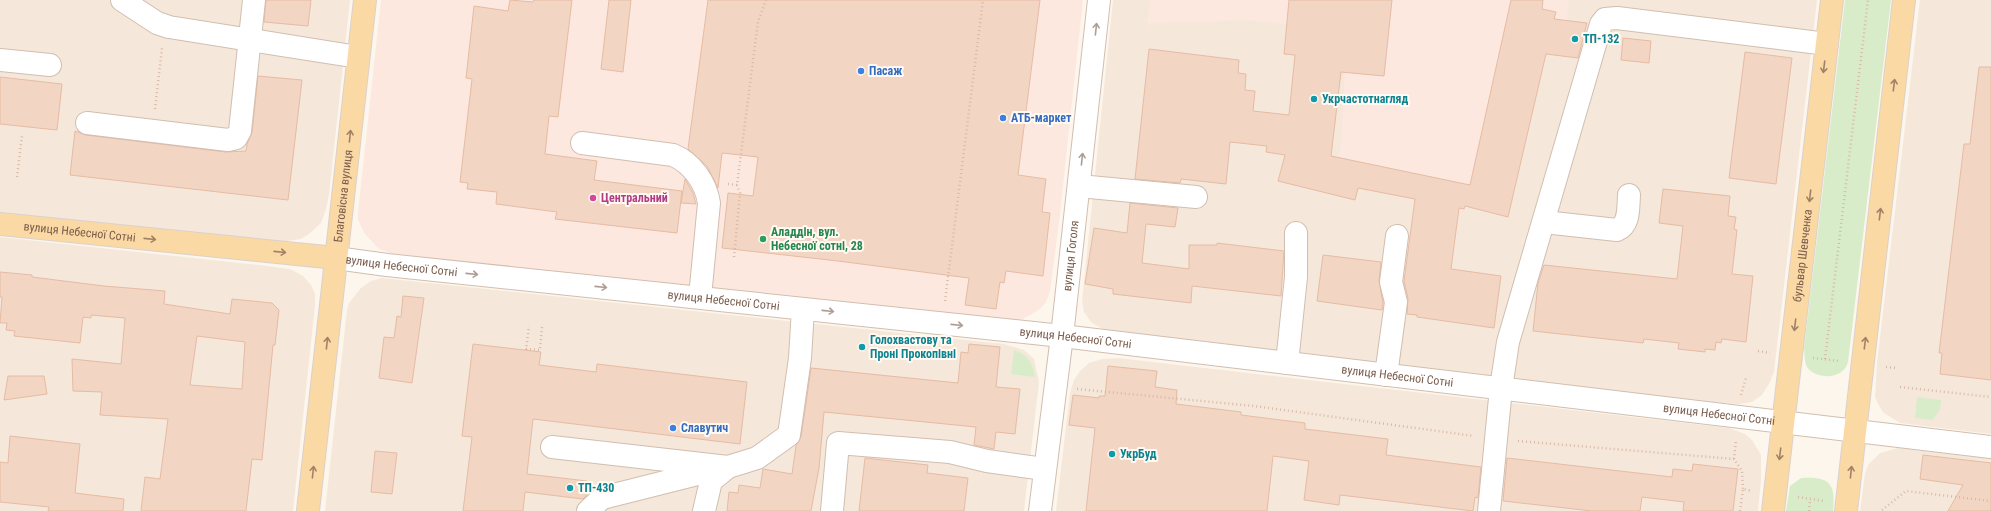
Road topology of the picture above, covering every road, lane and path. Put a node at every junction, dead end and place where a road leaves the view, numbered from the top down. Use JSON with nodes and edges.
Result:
{"nodes":[{"id":1,"x":254,"y":0,"type":"edge"},
{"id":2,"x":365,"y":0,"type":"edge"},
{"id":3,"x":766,"y":0,"type":"edge"},
{"id":4,"x":983,"y":0,"type":"edge"},
{"id":5,"x":1099,"y":0,"type":"edge"},
{"id":6,"x":1832,"y":0,"type":"edge"},
{"id":7,"x":1868,"y":0,"type":"edge"},
{"id":8,"x":1904,"y":0,"type":"edge"},
{"id":9,"x":134,"y":4,"type":"edge"},
{"id":10,"x":165,"y":26,"type":"junction"},
{"id":11,"x":250,"y":40,"type":"junction"},
{"id":12,"x":1827,"y":44,"type":"junction"},
{"id":13,"x":358,"y":57,"type":"junction"},
{"id":14,"x":0,"y":60,"type":"edge"},
{"id":15,"x":50,"y":65,"type":"dead end"},
{"id":16,"x":87,"y":123,"type":"dead end"},
{"id":17,"x":153,"y":131,"type":"junction"},
{"id":18,"x":22,"y":136,"type":"dead end"},
{"id":19,"x":582,"y":143,"type":"dead end"},
{"id":20,"x":17,"y":177,"type":"dead end"},
{"id":21,"x":737,"y":185,"type":"junction"},
{"id":22,"x":1079,"y":186,"type":"junction"},
{"id":23,"x":705,"y":188,"type":"junction"},
{"id":24,"x":1629,"y":195,"type":"dead end"},
{"id":25,"x":1196,"y":197,"type":"dead end"},
{"id":26,"x":1544,"y":222,"type":"junction"},
{"id":27,"x":0,"y":224,"type":"edge"},
{"id":28,"x":1296,"y":233,"type":"dead end"},
{"id":29,"x":1397,"y":236,"type":"dead end"},
{"id":30,"x":734,"y":257,"type":"dead end"},
{"id":31,"x":336,"y":258,"type":"junction"},
{"id":32,"x":700,"y":297,"type":"junction"},
{"id":33,"x":803,"y":309,"type":"junction"},
{"id":34,"x":942,"y":323,"type":"junction"},
{"id":35,"x":529,"y":326,"type":"dead end"},
{"id":36,"x":542,"y":327,"type":"dead end"},
{"id":37,"x":1062,"y":336,"type":"junction"},
{"id":38,"x":1812,"y":358,"type":"dead end"},
{"id":39,"x":1825,"y":359,"type":"junction"},
{"id":40,"x":1841,"y":361,"type":"dead end"},
{"id":41,"x":1287,"y":363,"type":"junction"},
{"id":42,"x":1883,"y":366,"type":"dead end"},
{"id":43,"x":1898,"y":368,"type":"dead end"},
{"id":44,"x":1386,"y":375,"type":"junction"},
{"id":45,"x":1746,"y":378,"type":"dead end"},
{"id":46,"x":1900,"y":387,"type":"dead end"},
{"id":47,"x":1501,"y":388,"type":"junction"},
{"id":48,"x":1071,"y":389,"type":"dead end"},
{"id":49,"x":1991,"y":397,"type":"edge"},
{"id":50,"x":1738,"y":402,"type":"dead end"},
{"id":51,"x":1784,"y":422,"type":"junction"},
{"id":52,"x":1855,"y":431,"type":"junction"},
{"id":53,"x":1737,"y":433,"type":"dead end"},
{"id":54,"x":1496,"y":439,"type":"junction"},
{"id":55,"x":1991,"y":446,"type":"edge"},
{"id":56,"x":552,"y":447,"type":"dead end"},
{"id":57,"x":1734,"y":459,"type":"junction"},
{"id":58,"x":728,"y":466,"type":"junction"},
{"id":59,"x":1044,"y":469,"type":"junction"},
{"id":60,"x":1743,"y":490,"type":"junction"},
{"id":61,"x":1757,"y":491,"type":"dead end"},
{"id":62,"x":1792,"y":497,"type":"dead end"},
{"id":63,"x":1810,"y":499,"type":"junction"},
{"id":64,"x":1991,"y":501,"type":"edge"},
{"id":65,"x":1838,"y":507,"type":"edge"},
{"id":66,"x":1882,"y":510,"type":"dead end"},
{"id":67,"x":308,"y":511,"type":"edge"},
{"id":68,"x":588,"y":511,"type":"edge"},
{"id":69,"x":704,"y":511,"type":"edge"},
{"id":70,"x":832,"y":511,"type":"edge"},
{"id":71,"x":1040,"y":511,"type":"edge"},
{"id":72,"x":1489,"y":511,"type":"edge"},
{"id":73,"x":1740,"y":511,"type":"edge"},
{"id":74,"x":1773,"y":511,"type":"edge"},
{"id":75,"x":1809,"y":511,"type":"edge"}],
"edges":[{"from":1,"to":11,"type":"street"},
{"from":2,"to":13,"type":"main road","name":"Благовісна вулиця"},
{"from":3,"to":21,"type":"path"},
{"from":4,"to":34,"type":"path"},
{"from":22,"to":5,"type":"street","name":"вулиця Гоголя","one_way":true},
{"from":6,"to":12,"type":"main road","name":"бульвар Шевченка"},
{"from":7,"to":39,"type":"path"},
{"from":52,"to":8,"type":"main road","one_way":true},
{"from":9,"to":10,"type":"street"},
{"from":10,"to":11,"type":"street"},
{"from":10,"to":17,"type":"path"},
{"from":11,"to":13,"type":"street"},
{"from":11,"to":17,"type":"street"},
{"from":12,"to":26,"type":"street"},
{"from":12,"to":51,"type":"main road","name":"бульвар Шевченка","one_way":true},
{"from":31,"to":13,"type":"main road","name":"Благовісна вулиця","one_way":true},
{"from":14,"to":15,"type":"street"},
{"from":16,"to":17,"type":"street"},
{"from":18,"to":20,"type":"path"},
{"from":19,"to":23,"type":"street"},
{"from":21,"to":23,"type":"path"},
{"from":21,"to":30,"type":"path"},
{"from":22,"to":25,"type":"street"},
{"from":22,"to":37,"type":"street","name":"вулиця Гоголя"},
{"from":23,"to":32,"type":"street"},
{"from":24,"to":26,"type":"street"},
{"from":26,"to":47,"type":"street"},
{"from":27,"to":31,"type":"main road","name":"вулиця Небесної Сотні","one_way":true},
{"from":28,"to":41,"type":"street"},
{"from":29,"to":44,"type":"street"},
{"from":31,"to":32,"type":"street","name":"вулиця Небесної Сотні","one_way":true},
{"from":67,"to":31,"type":"main road","name":"Благовісна вулиця","one_way":true},
{"from":32,"to":33,"type":"street","name":"вулиця Небесної Сотні"},
{"from":33,"to":34,"type":"street","name":"вулиця Небесної Сотні","one_way":true},
{"from":33,"to":58,"type":"street"},
{"from":34,"to":37,"type":"street","name":"вулиця Небесної Сотні","one_way":true},
{"from":35,"to":36,"type":"path"},
{"from":37,"to":41,"type":"street","name":"вулиця Небесної Сотні"},
{"from":37,"to":59,"type":"street","name":"вулиця Гоголя"},
{"from":38,"to":39,"type":"path"},
{"from":39,"to":40,"type":"path"},
{"from":41,"to":44,"type":"street","name":"вулиця Небесної Сотні"},
{"from":42,"to":43,"type":"path"},
{"from":44,"to":47,"type":"street","name":"вулиця Небесної Сотні"},
{"from":45,"to":50,"type":"path"},
{"from":46,"to":49,"type":"path"},
{"from":47,"to":51,"type":"street","name":"вулиця Небесної Сотні"},
{"from":47,"to":54,"type":"street"},
{"from":48,"to":54,"type":"path"},
{"from":51,"to":52,"type":"street","name":"вулиця Небесної Сотні"},
{"from":51,"to":74,"type":"main road","name":"бульвар Шевченка","one_way":true},
{"from":52,"to":55,"type":"street","name":"вулиця Небесної Сотні"},
{"from":65,"to":52,"type":"main road","one_way":true},
{"from":53,"to":57,"type":"path"},
{"from":54,"to":57,"type":"path"},
{"from":54,"to":72,"type":"street"},
{"from":56,"to":58,"type":"street"},
{"from":57,"to":60,"type":"path"},
{"from":58,"to":68,"type":"street"},
{"from":58,"to":69,"type":"street"},
{"from":59,"to":70,"type":"street"},
{"from":59,"to":71,"type":"street","name":"вулиця Гоголя"},
{"from":60,"to":61,"type":"path"},
{"from":60,"to":73,"type":"path"},
{"from":62,"to":63,"type":"path"},
{"from":63,"to":65,"type":"path"},
{"from":63,"to":75,"type":"path"},
{"from":64,"to":66,"type":"path"}]}
